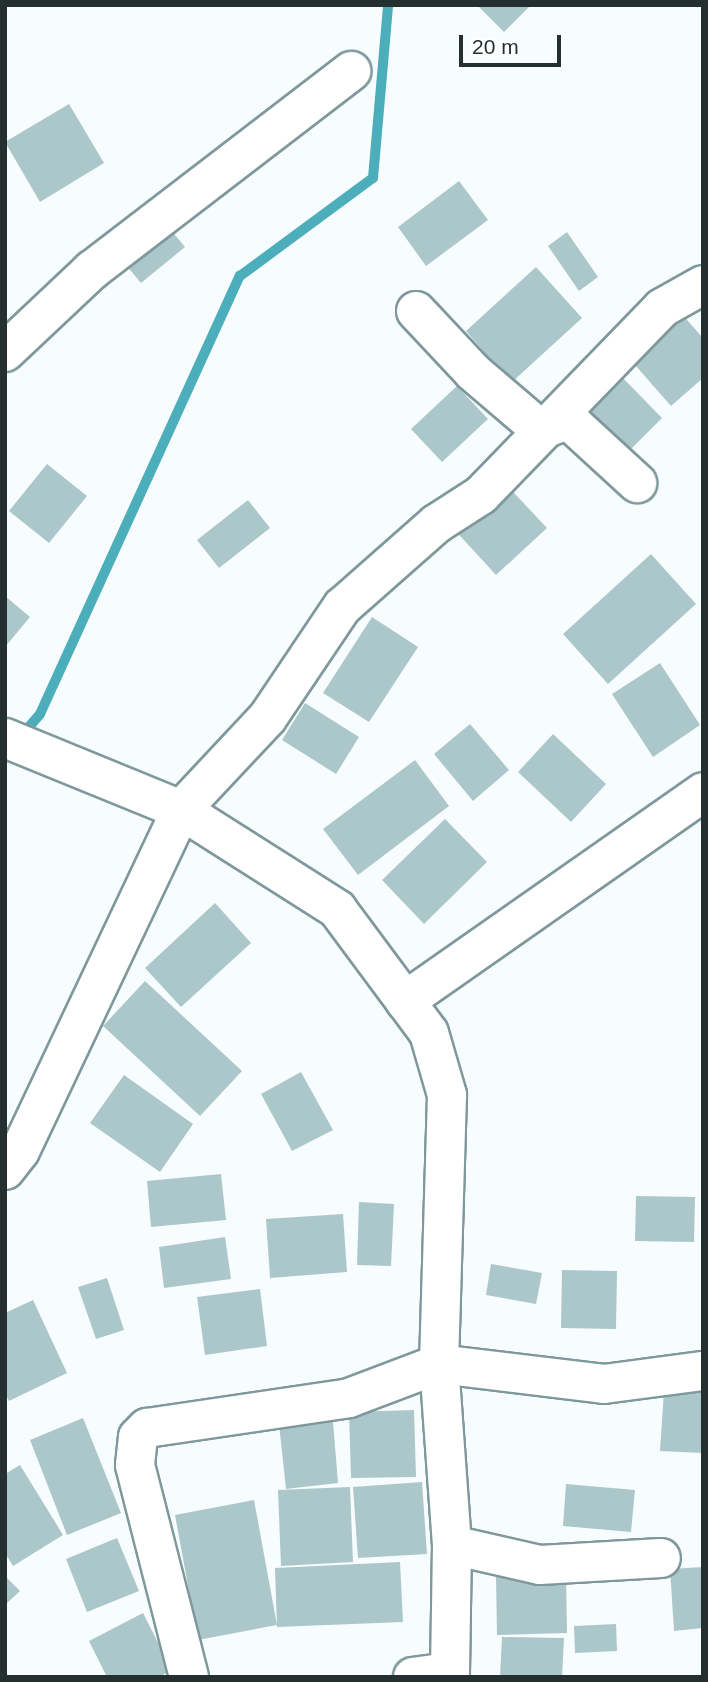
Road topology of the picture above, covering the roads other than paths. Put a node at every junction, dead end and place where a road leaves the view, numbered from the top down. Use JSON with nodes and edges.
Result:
{"nodes":[{"id":1,"x":351,"y":71,"type":"dead end"},
{"id":2,"x":703,"y":285,"type":"edge"},
{"id":3,"x":416,"y":311,"type":"dead end"},
{"id":4,"x":5,"y":352,"type":"edge"},
{"id":5,"x":541,"y":430,"type":"junction"},
{"id":6,"x":637,"y":483,"type":"dead end"},
{"id":7,"x":21,"y":744,"type":"edge"},
{"id":8,"x":703,"y":792,"type":"edge"},
{"id":9,"x":181,"y":810,"type":"junction"},
{"id":10,"x":405,"y":1001,"type":"junction"},
{"id":11,"x":5,"y":1170,"type":"edge"},
{"id":12,"x":439,"y":1364,"type":"junction"},
{"id":13,"x":703,"y":1371,"type":"edge"},
{"id":14,"x":452,"y":1545,"type":"junction"},
{"id":15,"x":662,"y":1558,"type":"dead end"},
{"id":16,"x":438,"y":1675,"type":"edge"},
{"id":17,"x":190,"y":1677,"type":"edge"}],
"edges":[{"from":1,"to":4,"type":"street"},
{"from":2,"to":5,"type":"street"},
{"from":3,"to":5,"type":"street"},
{"from":5,"to":6,"type":"street"},
{"from":5,"to":9,"type":"street"},
{"from":7,"to":9,"type":"street"},
{"from":8,"to":10,"type":"street"},
{"from":9,"to":10,"type":"street"},
{"from":9,"to":11,"type":"street"},
{"from":10,"to":12,"type":"street"},
{"from":12,"to":13,"type":"street"},
{"from":12,"to":14,"type":"street"},
{"from":12,"to":17,"type":"street"},
{"from":14,"to":15,"type":"street"},
{"from":14,"to":16,"type":"street"}]}
